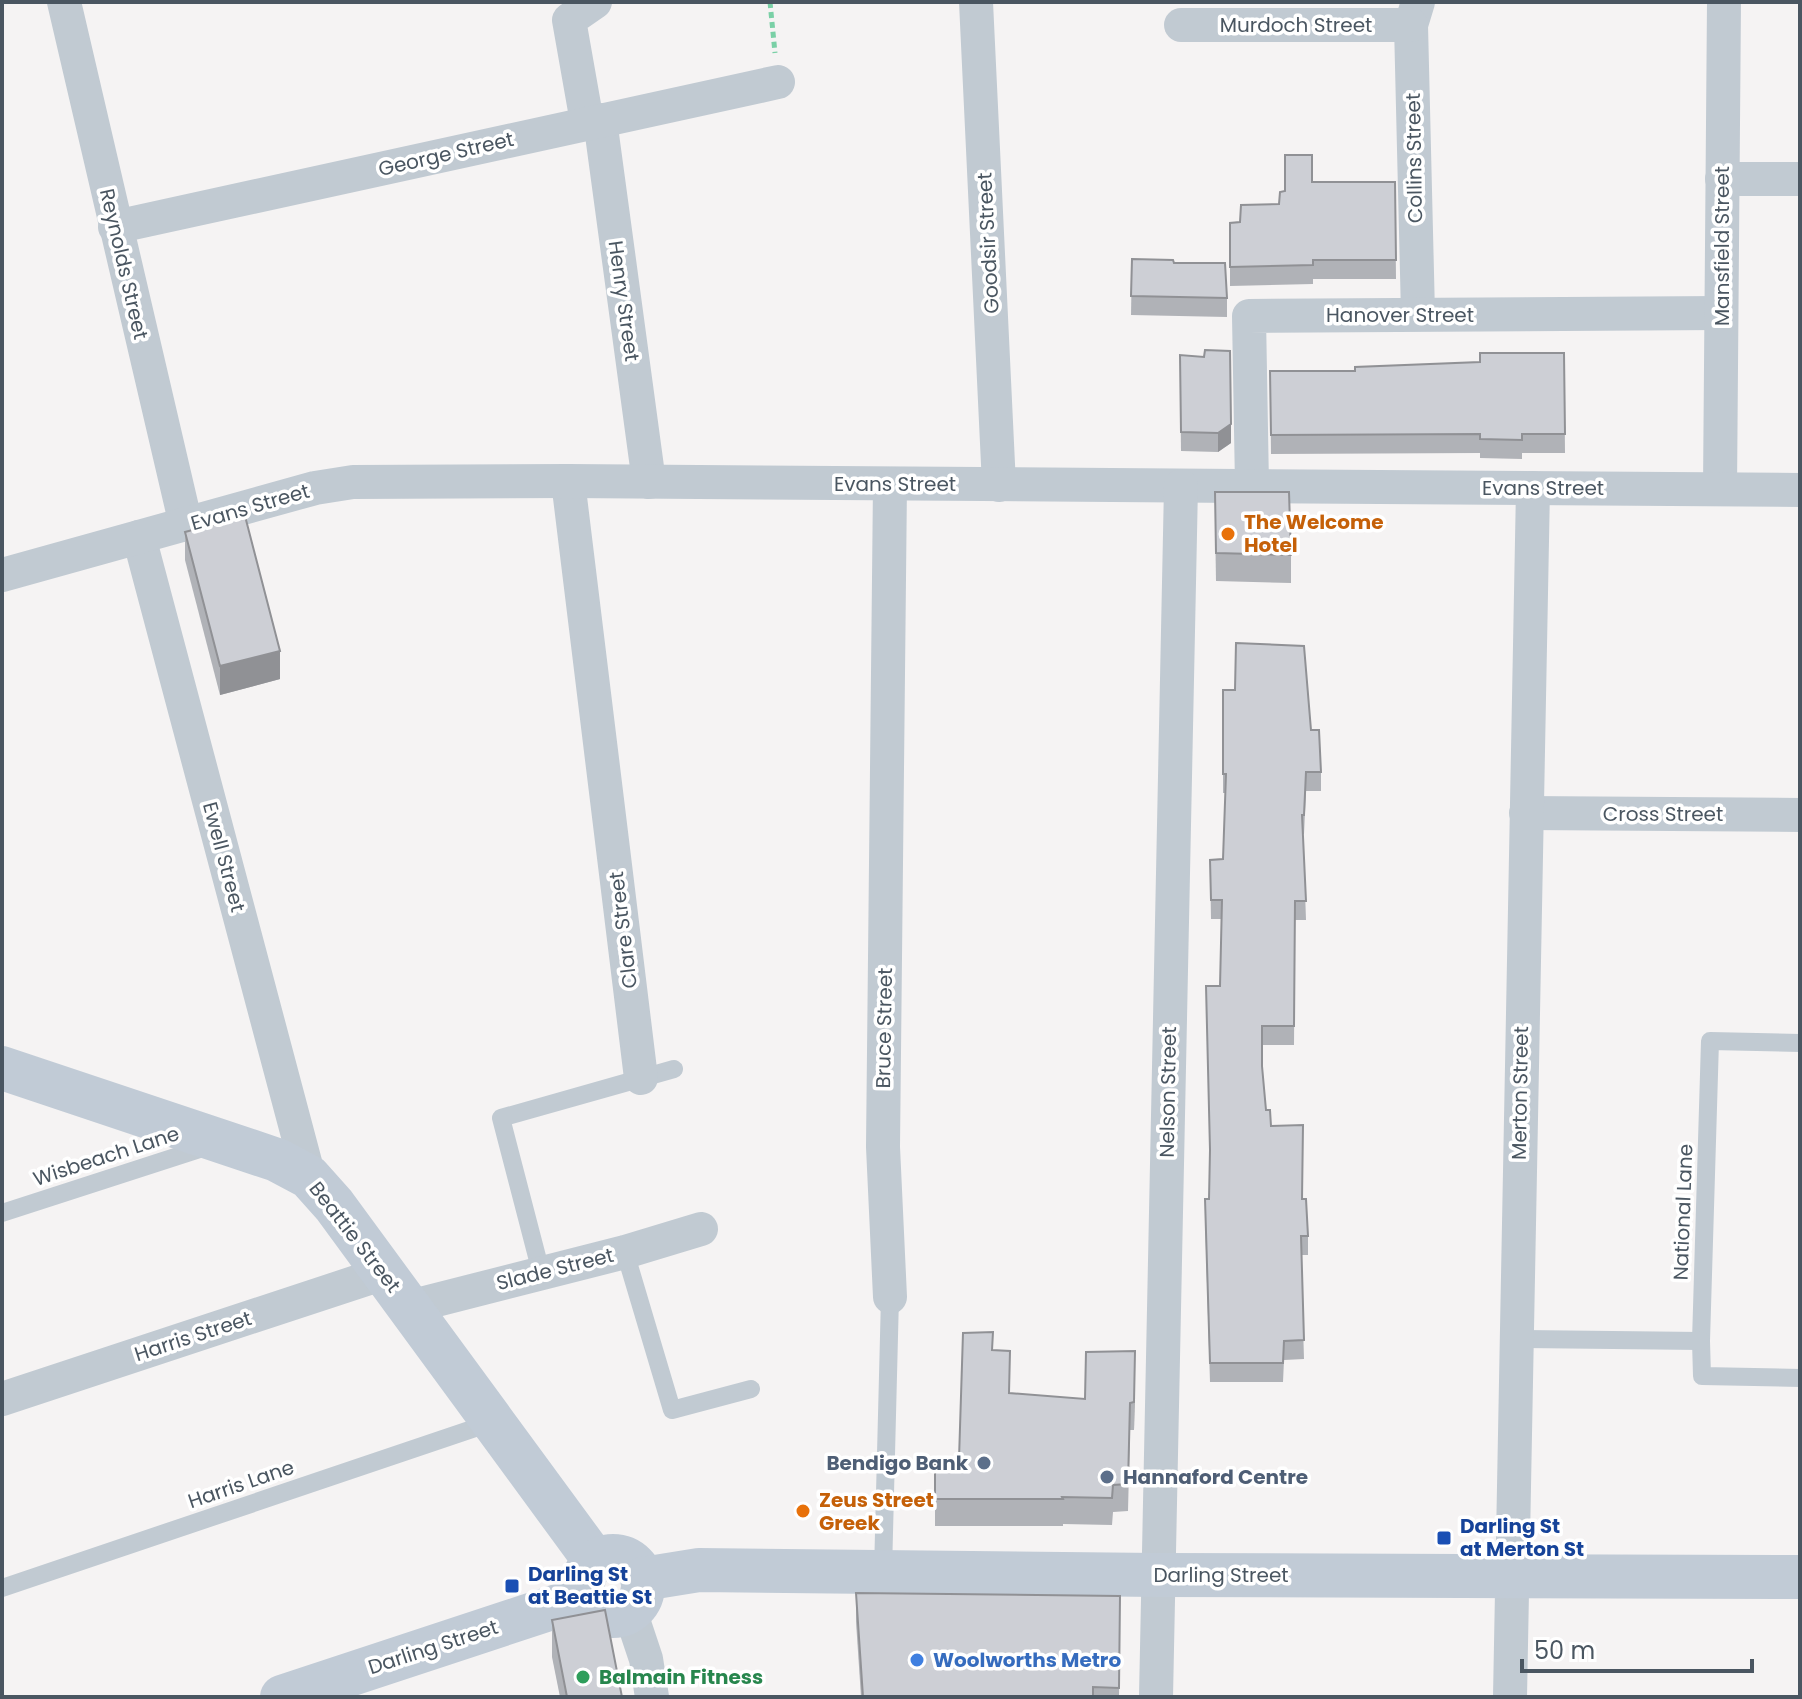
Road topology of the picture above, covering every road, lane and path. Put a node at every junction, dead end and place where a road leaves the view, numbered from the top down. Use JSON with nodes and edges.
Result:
{"nodes":[{"id":1,"x":64,"y":2,"type":"edge"},
{"id":2,"x":595,"y":2,"type":"edge"},
{"id":3,"x":770,"y":2,"type":"edge"},
{"id":4,"x":976,"y":2,"type":"edge"},
{"id":5,"x":1724,"y":2,"type":"edge"},
{"id":6,"x":1414,"y":13,"type":"edge"},
{"id":7,"x":1181,"y":25,"type":"dead end"},
{"id":8,"x":778,"y":82,"type":"joint"},
{"id":9,"x":594,"y":121,"type":"junction"},
{"id":10,"x":1722,"y":179,"type":"junction"},
{"id":11,"x":1800,"y":179,"type":"edge"},
{"id":12,"x":115,"y":227,"type":"junction"},
{"id":13,"x":1721,"y":313,"type":"junction"},
{"id":14,"x":1418,"y":314,"type":"junction"},
{"id":15,"x":568,"y":481,"type":"junction"},
{"id":16,"x":649,"y":482,"type":"junction"},
{"id":17,"x":890,"y":484,"type":"junction"},
{"id":18,"x":999,"y":485,"type":"junction"},
{"id":19,"x":1181,"y":486,"type":"junction"},
{"id":20,"x":1252,"y":486,"type":"junction"},
{"id":21,"x":1533,"y":488,"type":"junction"},
{"id":22,"x":1720,"y":489,"type":"junction"},
{"id":23,"x":1800,"y":490,"type":"edge"},
{"id":24,"x":186,"y":525,"type":"junction"},
{"id":25,"x":139,"y":537,"type":"junction"},
{"id":26,"x":2,"y":575,"type":"edge"},
{"id":27,"x":1526,"y":813,"type":"junction"},
{"id":28,"x":1800,"y":815,"type":"edge"},
{"id":29,"x":1800,"y":1043,"type":"edge"},
{"id":30,"x":2,"y":1068,"type":"edge"},
{"id":31,"x":674,"y":1069,"type":"dead end"},
{"id":32,"x":641,"y":1078,"type":"junction"},
{"id":33,"x":224,"y":1141,"type":"junction"},
{"id":34,"x":309,"y":1177,"type":"junction"},
{"id":35,"x":2,"y":1213,"type":"edge"},
{"id":36,"x":701,"y":1229,"type":"dead end"},
{"id":37,"x":625,"y":1252,"type":"junction"},
{"id":38,"x":541,"y":1272,"type":"junction"},
{"id":39,"x":396,"y":1290,"type":"junction"},
{"id":40,"x":890,"y":1297,"type":"joint"},
{"id":41,"x":1516,"y":1339,"type":"junction"},
{"id":42,"x":1701,"y":1341,"type":"junction"},
{"id":43,"x":1800,"y":1378,"type":"edge"},
{"id":44,"x":751,"y":1389,"type":"dead end"},
{"id":45,"x":2,"y":1399,"type":"edge"},
{"id":46,"x":493,"y":1422,"type":"junction"},
{"id":47,"x":883,"y":1572,"type":"junction"},
{"id":48,"x":1158,"y":1575,"type":"junction"},
{"id":49,"x":1511,"y":1577,"type":"junction"},
{"id":50,"x":1800,"y":1577,"type":"edge"},
{"id":51,"x":590,"y":1579,"type":"junction"},
{"id":52,"x":2,"y":1588,"type":"edge"},
{"id":53,"x":636,"y":1595,"type":"junction"},
{"id":54,"x":282,"y":1697,"type":"edge"},
{"id":55,"x":652,"y":1697,"type":"edge"},
{"id":56,"x":1156,"y":1697,"type":"edge"},
{"id":57,"x":1510,"y":1697,"type":"edge"}],
"edges":[{"from":1,"to":12,"type":"street","name":"Reynolds Street"},
{"from":2,"to":9,"type":"street","name":"Henry Street"},
{"from":3,"to":8,"type":"path"},
{"from":4,"to":18,"type":"street","name":"Goodsir Street"},
{"from":5,"to":10,"type":"street","name":"Mansfield Street"},
{"from":6,"to":7,"type":"street","name":"Murdoch Street"},
{"from":6,"to":14,"type":"street","name":"Collins Street"},
{"from":8,"to":9,"type":"street","name":"George Street"},
{"from":9,"to":12,"type":"street","name":"George Street"},
{"from":9,"to":16,"type":"street","name":"Henry Street"},
{"from":10,"to":11,"type":"street"},
{"from":10,"to":13,"type":"street","name":"Mansfield Street"},
{"from":12,"to":24,"type":"street","name":"Reynolds Street"},
{"from":13,"to":14,"type":"street","name":"Hanover Street"},
{"from":13,"to":22,"type":"street","name":"Mansfield Street"},
{"from":14,"to":20,"type":"street","name":"Hanover Street"},
{"from":15,"to":16,"type":"street","name":"Evans Street"},
{"from":15,"to":24,"type":"street","name":"Evans Street"},
{"from":15,"to":32,"type":"street","name":"Clare Street"},
{"from":16,"to":17,"type":"street","name":"Evans Street"},
{"from":17,"to":18,"type":"street","name":"Evans Street"},
{"from":17,"to":40,"type":"street","name":"Bruce Street"},
{"from":18,"to":19,"type":"street","name":"Evans Street"},
{"from":19,"to":20,"type":"street","name":"Evans Street"},
{"from":19,"to":48,"type":"street","name":"Nelson Street"},
{"from":20,"to":21,"type":"street","name":"Evans Street"},
{"from":21,"to":22,"type":"street","name":"Evans Street"},
{"from":21,"to":27,"type":"street","name":"Merton Street"},
{"from":22,"to":23,"type":"street","name":"Evans Street"},
{"from":24,"to":25,"type":"street","name":"Evans Street"},
{"from":25,"to":26,"type":"street","name":"Evans Street"},
{"from":25,"to":34,"type":"street","name":"Ewell Street"},
{"from":27,"to":28,"type":"street","name":"Cross Street"},
{"from":27,"to":41,"type":"street","name":"Merton Street"},
{"from":29,"to":42,"type":"lane","name":"National Lane"},
{"from":30,"to":33,"type":"street","name":"Beattie Street"},
{"from":31,"to":32,"type":"lane"},
{"from":32,"to":38,"type":"lane"},
{"from":33,"to":34,"type":"street","name":"Beattie Street"},
{"from":33,"to":35,"type":"lane","name":"Wisbeach Lane"},
{"from":34,"to":39,"type":"street","name":"Beattie Street"},
{"from":36,"to":37,"type":"street","name":"Slade Street"},
{"from":37,"to":38,"type":"street","name":"Slade Street"},
{"from":37,"to":44,"type":"lane"},
{"from":38,"to":39,"type":"street","name":"Slade Street"},
{"from":39,"to":45,"type":"street","name":"Harris Street"},
{"from":39,"to":46,"type":"street","name":"Beattie Street"},
{"from":40,"to":47,"type":"lane","name":"Bruce Street"},
{"from":41,"to":42,"type":"lane"},
{"from":41,"to":49,"type":"street","name":"Merton Street"},
{"from":42,"to":43,"type":"lane","name":"National Lane"},
{"from":46,"to":51,"type":"street","name":"Beattie Street"},
{"from":46,"to":52,"type":"lane","name":"Harris Lane"},
{"from":47,"to":48,"type":"street","name":"Darling Street"},
{"from":47,"to":53,"type":"street","name":"Darling Street"},
{"from":48,"to":49,"type":"street","name":"Darling Street"},
{"from":48,"to":56,"type":"street","name":"Nelson Street"},
{"from":49,"to":50,"type":"street","name":"Darling Street"},
{"from":49,"to":57,"type":"street","name":"Merton Street"},
{"from":51,"to":53,"type":"street","name":"Darling Street"},
{"from":51,"to":54,"type":"street","name":"Darling Street"},
{"from":53,"to":55,"type":"street"}]}
